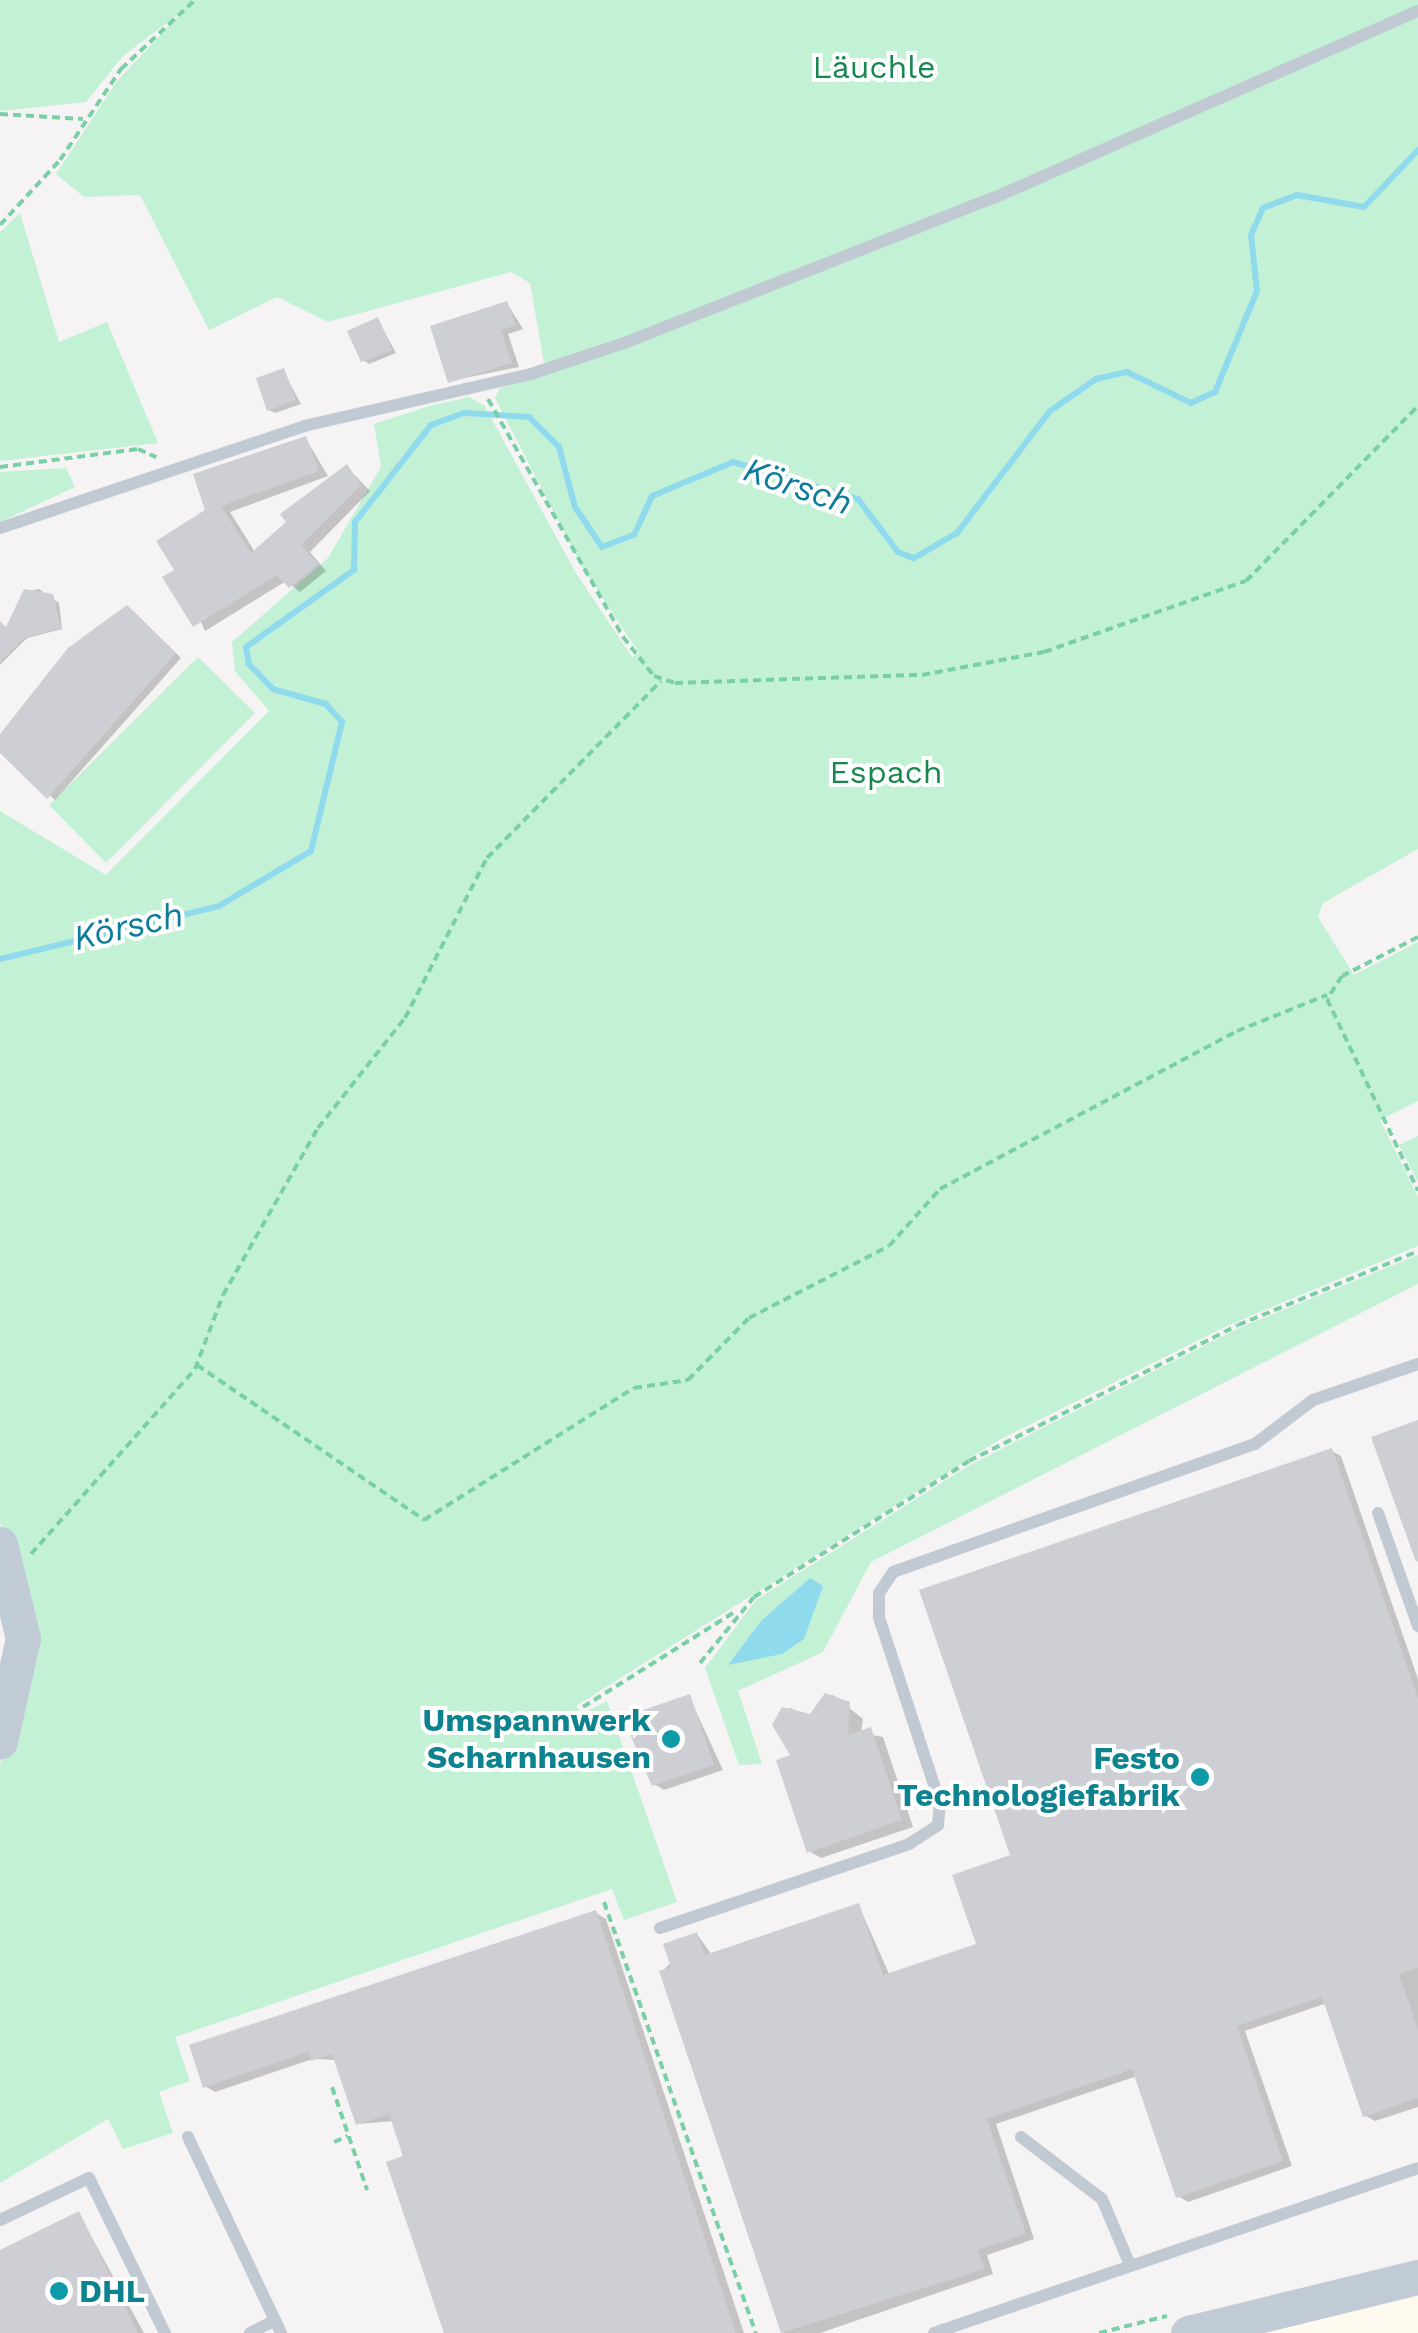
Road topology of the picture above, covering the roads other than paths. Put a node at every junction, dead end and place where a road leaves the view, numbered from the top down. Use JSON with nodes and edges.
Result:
{"nodes":[{"id":1,"x":1418,"y":11,"type":"edge"},
{"id":2,"x":0,"y":528,"type":"edge"},
{"id":3,"x":1418,"y":1364,"type":"edge"},
{"id":4,"x":1378,"y":1513,"type":"dead end"},
{"id":5,"x":5,"y":1556,"type":"edge"},
{"id":6,"x":1418,"y":1626,"type":"edge"},
{"id":7,"x":0,"y":1742,"type":"edge"},
{"id":8,"x":660,"y":1928,"type":"dead end"},
{"id":9,"x":188,"y":2137,"type":"dead end"},
{"id":10,"x":1021,"y":2137,"type":"dead end"},
{"id":11,"x":1418,"y":2168,"type":"edge"},
{"id":12,"x":0,"y":2220,"type":"edge"},
{"id":13,"x":1130,"y":2264,"type":"junction"},
{"id":14,"x":1418,"y":2278,"type":"edge"},
{"id":15,"x":278,"y":2327,"type":"edge"},
{"id":16,"x":165,"y":2333,"type":"edge"},
{"id":17,"x":250,"y":2333,"type":"edge"},
{"id":18,"x":934,"y":2333,"type":"edge"},
{"id":19,"x":1188,"y":2333,"type":"edge"}],
"edges":[{"from":1,"to":2,"type":"lane"},
{"from":3,"to":8,"type":"lane"},
{"from":4,"to":6,"type":"lane"},
{"from":5,"to":7,"type":"main road"},
{"from":9,"to":15,"type":"lane"},
{"from":10,"to":13,"type":"lane"},
{"from":11,"to":13,"type":"lane"},
{"from":12,"to":16,"type":"lane"},
{"from":13,"to":18,"type":"lane"},
{"from":14,"to":19,"type":"main road"},
{"from":15,"to":17,"type":"lane"}]}
